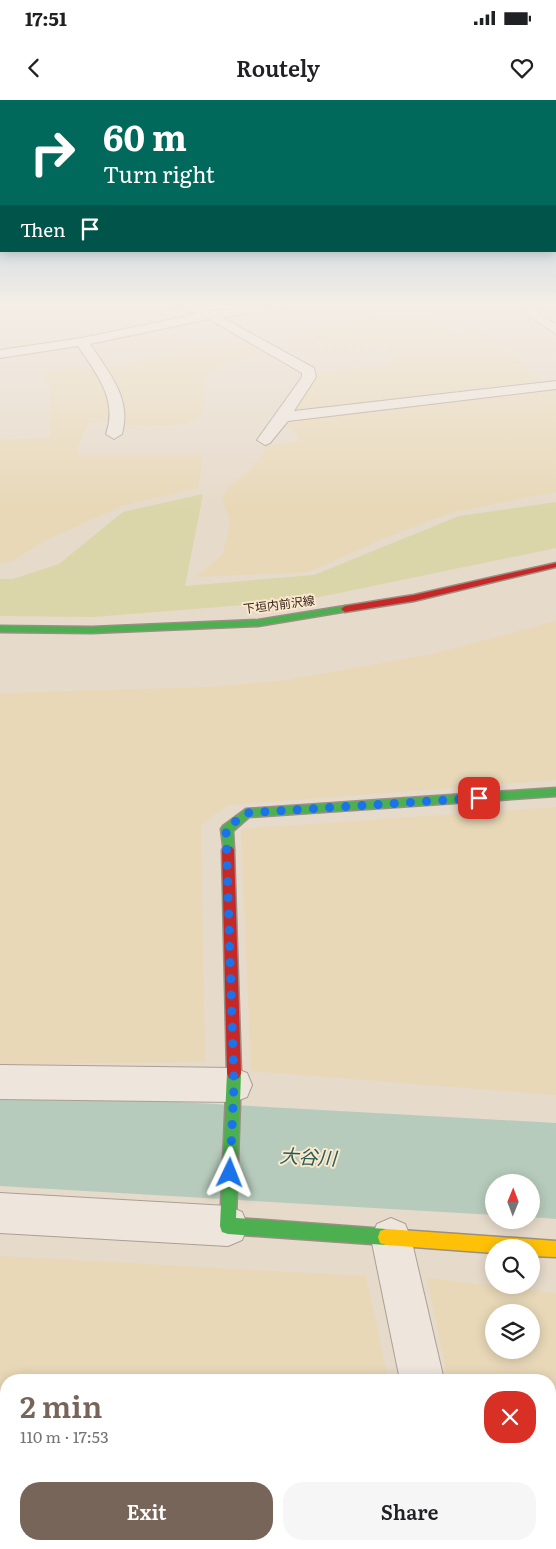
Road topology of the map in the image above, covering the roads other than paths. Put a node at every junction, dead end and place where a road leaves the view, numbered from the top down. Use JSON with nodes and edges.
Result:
{"nodes":[{"id":1,"x":102,"y":374,"type":"edge"},
{"id":2,"x":309,"y":374,"type":"edge"},
{"id":3,"x":556,"y":385,"type":"edge"},
{"id":4,"x":283,"y":417,"type":"junction"},
{"id":5,"x":114,"y":434,"type":"dead end"},
{"id":6,"x":265,"y":440,"type":"dead end"},
{"id":7,"x":556,"y":565,"type":"edge"},
{"id":8,"x":0,"y":629,"type":"edge"},
{"id":9,"x":556,"y":792,"type":"edge"},
{"id":10,"x":0,"y":1082,"type":"edge"},
{"id":11,"x":234,"y":1084,"type":"junction"},
{"id":12,"x":0,"y":1213,"type":"edge"},
{"id":13,"x":228,"y":1226,"type":"junction"},
{"id":14,"x":391,"y":1238,"type":"junction"},
{"id":15,"x":556,"y":1248,"type":"edge"},
{"id":16,"x":421,"y":1374,"type":"edge"}],
"edges":[{"from":1,"to":5,"type":"street"},
{"from":2,"to":4,"type":"street"},
{"from":3,"to":4,"type":"street"},
{"from":4,"to":6,"type":"street"},
{"from":7,"to":8,"type":"street","name":"下垣内前沢線"},
{"from":9,"to":11,"type":"street"},
{"from":10,"to":11,"type":"street"},
{"from":11,"to":13,"type":"street"},
{"from":12,"to":13,"type":"street"},
{"from":13,"to":14,"type":"street"},
{"from":14,"to":15,"type":"street"},
{"from":14,"to":16,"type":"street"}]}
